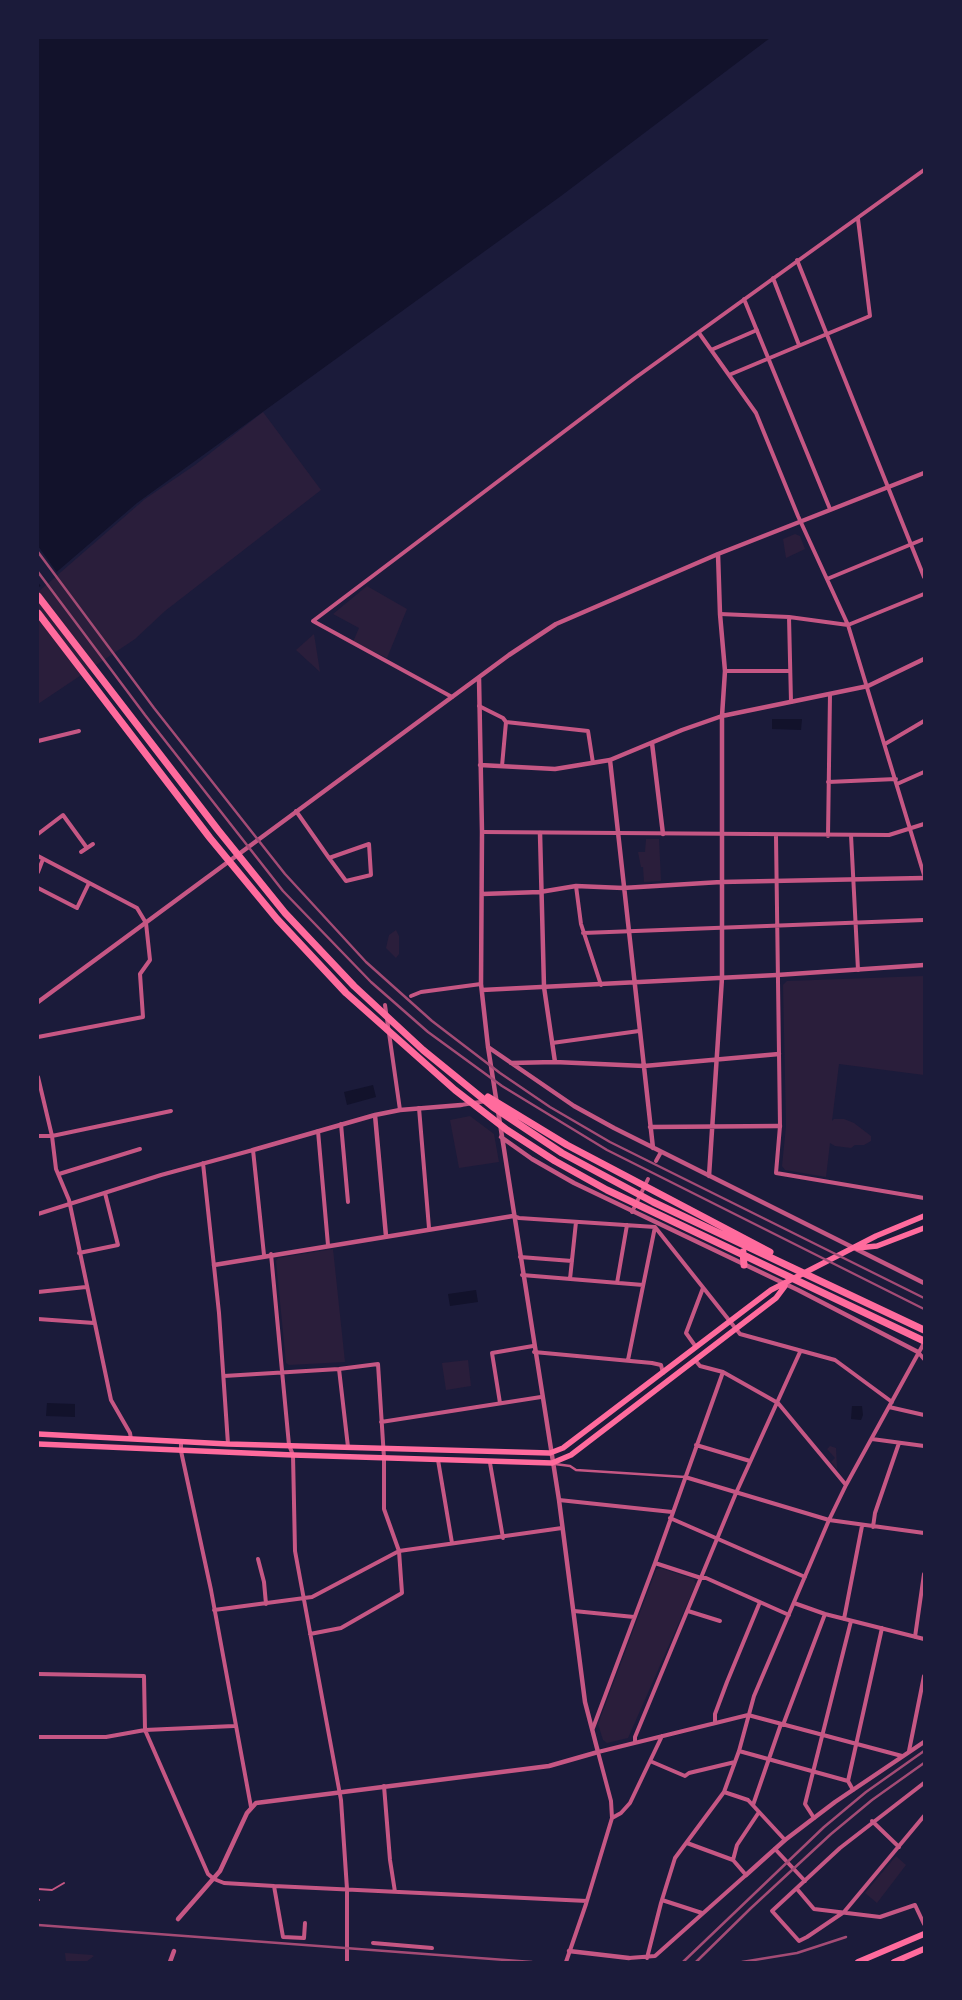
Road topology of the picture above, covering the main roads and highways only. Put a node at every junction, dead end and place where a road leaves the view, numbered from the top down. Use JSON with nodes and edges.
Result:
{"nodes":[{"id":1,"x":38,"y":596,"type":"edge"},
{"id":2,"x":38,"y":613,"type":"edge"},
{"id":3,"x":463,"y":1082,"type":"junction"},
{"id":4,"x":924,"y":1216,"type":"edge"},
{"id":5,"x":719,"y":1224,"type":"junction"},
{"id":6,"x":924,"y":1228,"type":"edge"},
{"id":7,"x":855,"y":1248,"type":"junction"},
{"id":8,"x":744,"y":1265,"type":"road end"},
{"id":9,"x":805,"y":1272,"type":"junction"},
{"id":10,"x":786,"y":1284,"type":"junction"},
{"id":11,"x":924,"y":1330,"type":"edge"},
{"id":12,"x":924,"y":1343,"type":"edge"},
{"id":13,"x":38,"y":1434,"type":"edge"},
{"id":14,"x":38,"y":1444,"type":"edge"},
{"id":15,"x":924,"y":1934,"type":"edge"},
{"id":16,"x":924,"y":1949,"type":"edge"},
{"id":17,"x":905,"y":1960,"type":"edge"},
{"id":18,"x":858,"y":1962,"type":"edge"},
{"id":19,"x":894,"y":1962,"type":"edge"}],
"edges":[{"from":1,"to":3,"type":"highway"},
{"from":2,"to":12,"type":"highway"},
{"from":3,"to":5,"type":"highway"},
{"from":3,"to":11,"type":"highway"},
{"from":4,"to":7,"type":"main road"},
{"from":5,"to":8,"type":"highway"},
{"from":5,"to":9,"type":"highway"},
{"from":6,"to":7,"type":"main road"},
{"from":7,"to":9,"type":"main road"},
{"from":9,"to":10,"type":"main road"},
{"from":10,"to":13,"type":"main road"},
{"from":10,"to":14,"type":"main road"},
{"from":15,"to":18,"type":"highway"},
{"from":16,"to":17,"type":"highway"},
{"from":17,"to":19,"type":"highway"}]}
